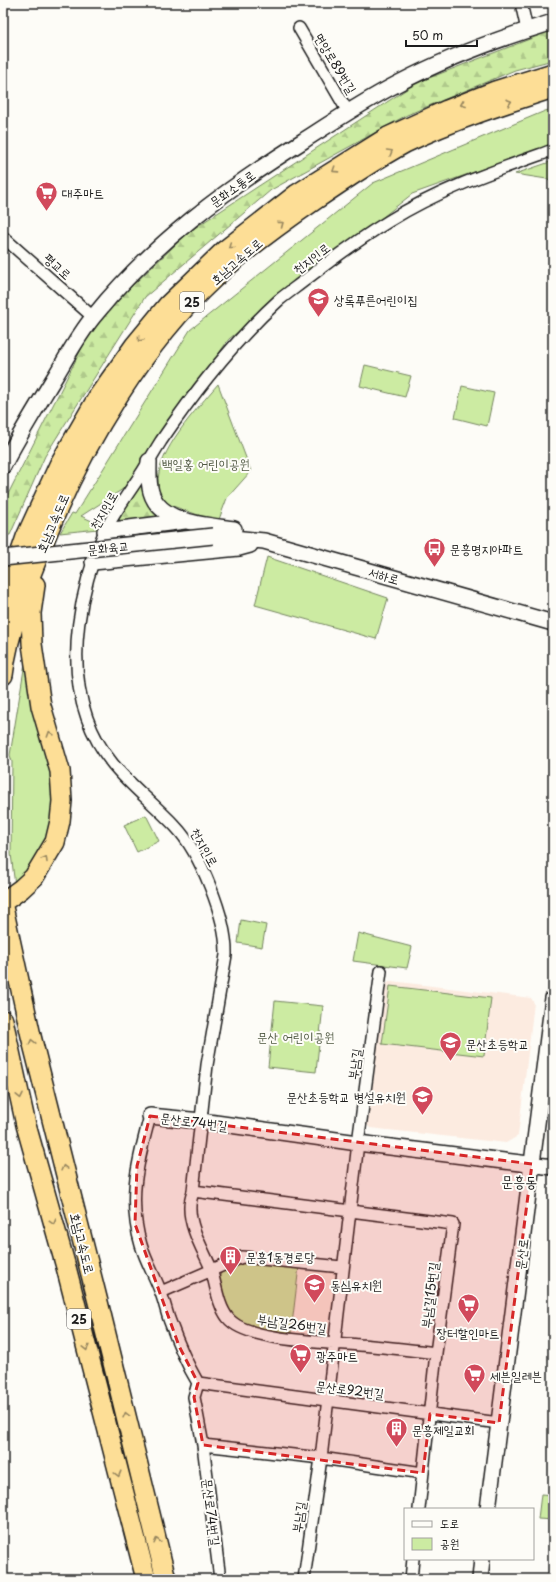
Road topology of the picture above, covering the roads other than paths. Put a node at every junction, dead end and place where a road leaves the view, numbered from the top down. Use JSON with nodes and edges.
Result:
{"nodes":[{"id":1,"x":521,"y":3,"type":"edge"},
{"id":2,"x":553,"y":22,"type":"edge"},
{"id":3,"x":299,"y":28,"type":"dead end"},
{"id":4,"x":527,"y":30,"type":"junction"},
{"id":5,"x":553,"y":73,"type":"edge"},
{"id":6,"x":553,"y":88,"type":"edge"},
{"id":7,"x":348,"y":112,"type":"junction"},
{"id":8,"x":553,"y":150,"type":"edge"},
{"id":9,"x":3,"y":237,"type":"edge"},
{"id":10,"x":93,"y":316,"type":"junction"},
{"id":11,"x":175,"y":320,"type":"junction"},
{"id":12,"x":149,"y":461,"type":"junction"},
{"id":13,"x":3,"y":466,"type":"edge"},
{"id":14,"x":186,"y":521,"type":"junction"},
{"id":15,"x":105,"y":531,"type":"junction"},
{"id":16,"x":214,"y":536,"type":"joint"},
{"id":17,"x":264,"y":541,"type":"junction"},
{"id":18,"x":3,"y":558,"type":"edge"},
{"id":19,"x":93,"y":562,"type":"junction"},
{"id":20,"x":6,"y":589,"type":"edge"},
{"id":21,"x":3,"y":604,"type":"edge"},
{"id":22,"x":553,"y":623,"type":"edge"},
{"id":23,"x":3,"y":675,"type":"edge"},
{"id":24,"x":3,"y":902,"type":"edge"},
{"id":25,"x":3,"y":907,"type":"edge"},
{"id":26,"x":381,"y":970,"type":"dead end"},
{"id":27,"x":553,"y":998,"type":"edge"},
{"id":28,"x":3,"y":1020,"type":"edge"},
{"id":29,"x":150,"y":1116,"type":"joint"},
{"id":30,"x":201,"y":1121,"type":"junction"},
{"id":31,"x":358,"y":1143,"type":"junction"},
{"id":32,"x":532,"y":1164,"type":"junction"},
{"id":33,"x":553,"y":1167,"type":"edge"},
{"id":34,"x":193,"y":1191,"type":"junction"},
{"id":35,"x":350,"y":1210,"type":"junction"},
{"id":36,"x":342,"y":1267,"type":"junction"},
{"id":37,"x":211,"y":1270,"type":"junction"},
{"id":38,"x":161,"y":1292,"type":"junction"},
{"id":39,"x":334,"y":1342,"type":"junction"},
{"id":40,"x":436,"y":1353,"type":"junction"},
{"id":41,"x":198,"y":1383,"type":"junction"},
{"id":42,"x":327,"y":1401,"type":"junction"},
{"id":43,"x":430,"y":1414,"type":"junction"},
{"id":44,"x":499,"y":1423,"type":"junction"},
{"id":45,"x":203,"y":1445,"type":"junction"},
{"id":46,"x":320,"y":1458,"type":"junction"},
{"id":47,"x":423,"y":1473,"type":"junction"},
{"id":48,"x":419,"y":1508,"type":"edge"},
{"id":49,"x":488,"y":1508,"type":"edge"},
{"id":50,"x":413,"y":1560,"type":"edge"},
{"id":51,"x":482,"y":1560,"type":"edge"},
{"id":52,"x":146,"y":1579,"type":"edge"},
{"id":53,"x":166,"y":1579,"type":"edge"},
{"id":54,"x":220,"y":1579,"type":"edge"},
{"id":55,"x":304,"y":1579,"type":"edge"},
{"id":56,"x":410,"y":1579,"type":"edge"},
{"id":57,"x":480,"y":1579,"type":"edge"}],
"edges":[{"from":1,"to":4,"type":"street"},
{"from":2,"to":4,"type":"street","name":"문화소통로"},
{"from":3,"to":7,"type":"street","name":"면앙로89번길"},
{"from":4,"to":7,"type":"street","name":"문화소통로"},
{"from":5,"to":20,"type":"highway","name":"호남고속도로","number":"25","one_way":true},
{"from":11,"to":6,"type":"highway","name":"호남고속도로","number":"25","one_way":true},
{"from":7,"to":10,"type":"street","name":"문화소통로"},
{"from":8,"to":12,"type":"street","name":"천지인로"},
{"from":9,"to":10,"type":"street","name":"평교로"},
{"from":10,"to":13,"type":"street","name":"문화소통로"},
{"from":11,"to":23,"type":"highway","name":"호남고속도로","number":"25"},
{"from":24,"to":11,"type":"highway","one_way":true},
{"from":12,"to":14,"type":"street"},
{"from":12,"to":15,"type":"street","name":"천지인로"},
{"from":14,"to":15,"type":"street"},
{"from":14,"to":17,"type":"street"},
{"from":15,"to":19,"type":"street","name":"천지인로"},
{"from":16,"to":17,"type":"street","name":"서하로"},
{"from":16,"to":18,"type":"street","name":"문화육교","bridge":true},
{"from":17,"to":19,"type":"street"},
{"from":17,"to":22,"type":"street","name":"서하로"},
{"from":19,"to":30,"type":"street","name":"천지인로"},
{"from":20,"to":21,"type":"highway","name":"호남고속도로","number":"25"},
{"from":53,"to":25,"type":"highway","name":"호남고속도로","number":"25","one_way":true},
{"from":26,"to":31,"type":"street","name":"부남길"},
{"from":27,"to":32,"type":"street","name":"문산로"},
{"from":28,"to":52,"type":"highway","name":"호남고속도로","number":"25","one_way":true},
{"from":29,"to":30,"type":"street","name":"문산로74번길"},
{"from":29,"to":38,"type":"street","name":"문산로74번길"},
{"from":30,"to":31,"type":"street","name":"문산로74번길"},
{"from":30,"to":34,"type":"street","name":"부남길26번길"},
{"from":31,"to":32,"type":"street","name":"문산로74번길"},
{"from":31,"to":35,"type":"street","name":"부남길"},
{"from":32,"to":33,"type":"street","name":"문산로74번길"},
{"from":32,"to":44,"type":"street","name":"문산로"},
{"from":34,"to":35,"type":"street"},
{"from":34,"to":37,"type":"street","name":"부남길26번길"},
{"from":35,"to":36,"type":"street","name":"부남길"},
{"from":35,"to":40,"type":"street","name":"부남길15번길"},
{"from":36,"to":37,"type":"street"},
{"from":36,"to":39,"type":"street","name":"부남길"},
{"from":37,"to":38,"type":"street"},
{"from":37,"to":39,"type":"street","name":"부남길26번길"},
{"from":38,"to":41,"type":"street","name":"문산로74번길"},
{"from":39,"to":40,"type":"street"},
{"from":39,"to":42,"type":"street","name":"부남길"},
{"from":40,"to":43,"type":"street","name":"부남길15번길"},
{"from":41,"to":42,"type":"street","name":"문산로92번길"},
{"from":41,"to":45,"type":"street","name":"문산로74번길"},
{"from":42,"to":43,"type":"street","name":"문산로92번길"},
{"from":42,"to":46,"type":"street","name":"부남길"},
{"from":43,"to":44,"type":"street","name":"문산로92번길"},
{"from":43,"to":47,"type":"street","name":"부남길15번길"},
{"from":44,"to":49,"type":"street","name":"문산로"},
{"from":45,"to":46,"type":"street"},
{"from":45,"to":54,"type":"street","name":"문산로74번길"},
{"from":46,"to":47,"type":"street"},
{"from":46,"to":55,"type":"street","name":"부남길"},
{"from":47,"to":48,"type":"street","name":"부남길15번길"},
{"from":50,"to":56,"type":"street"},
{"from":51,"to":57,"type":"street"}]}
